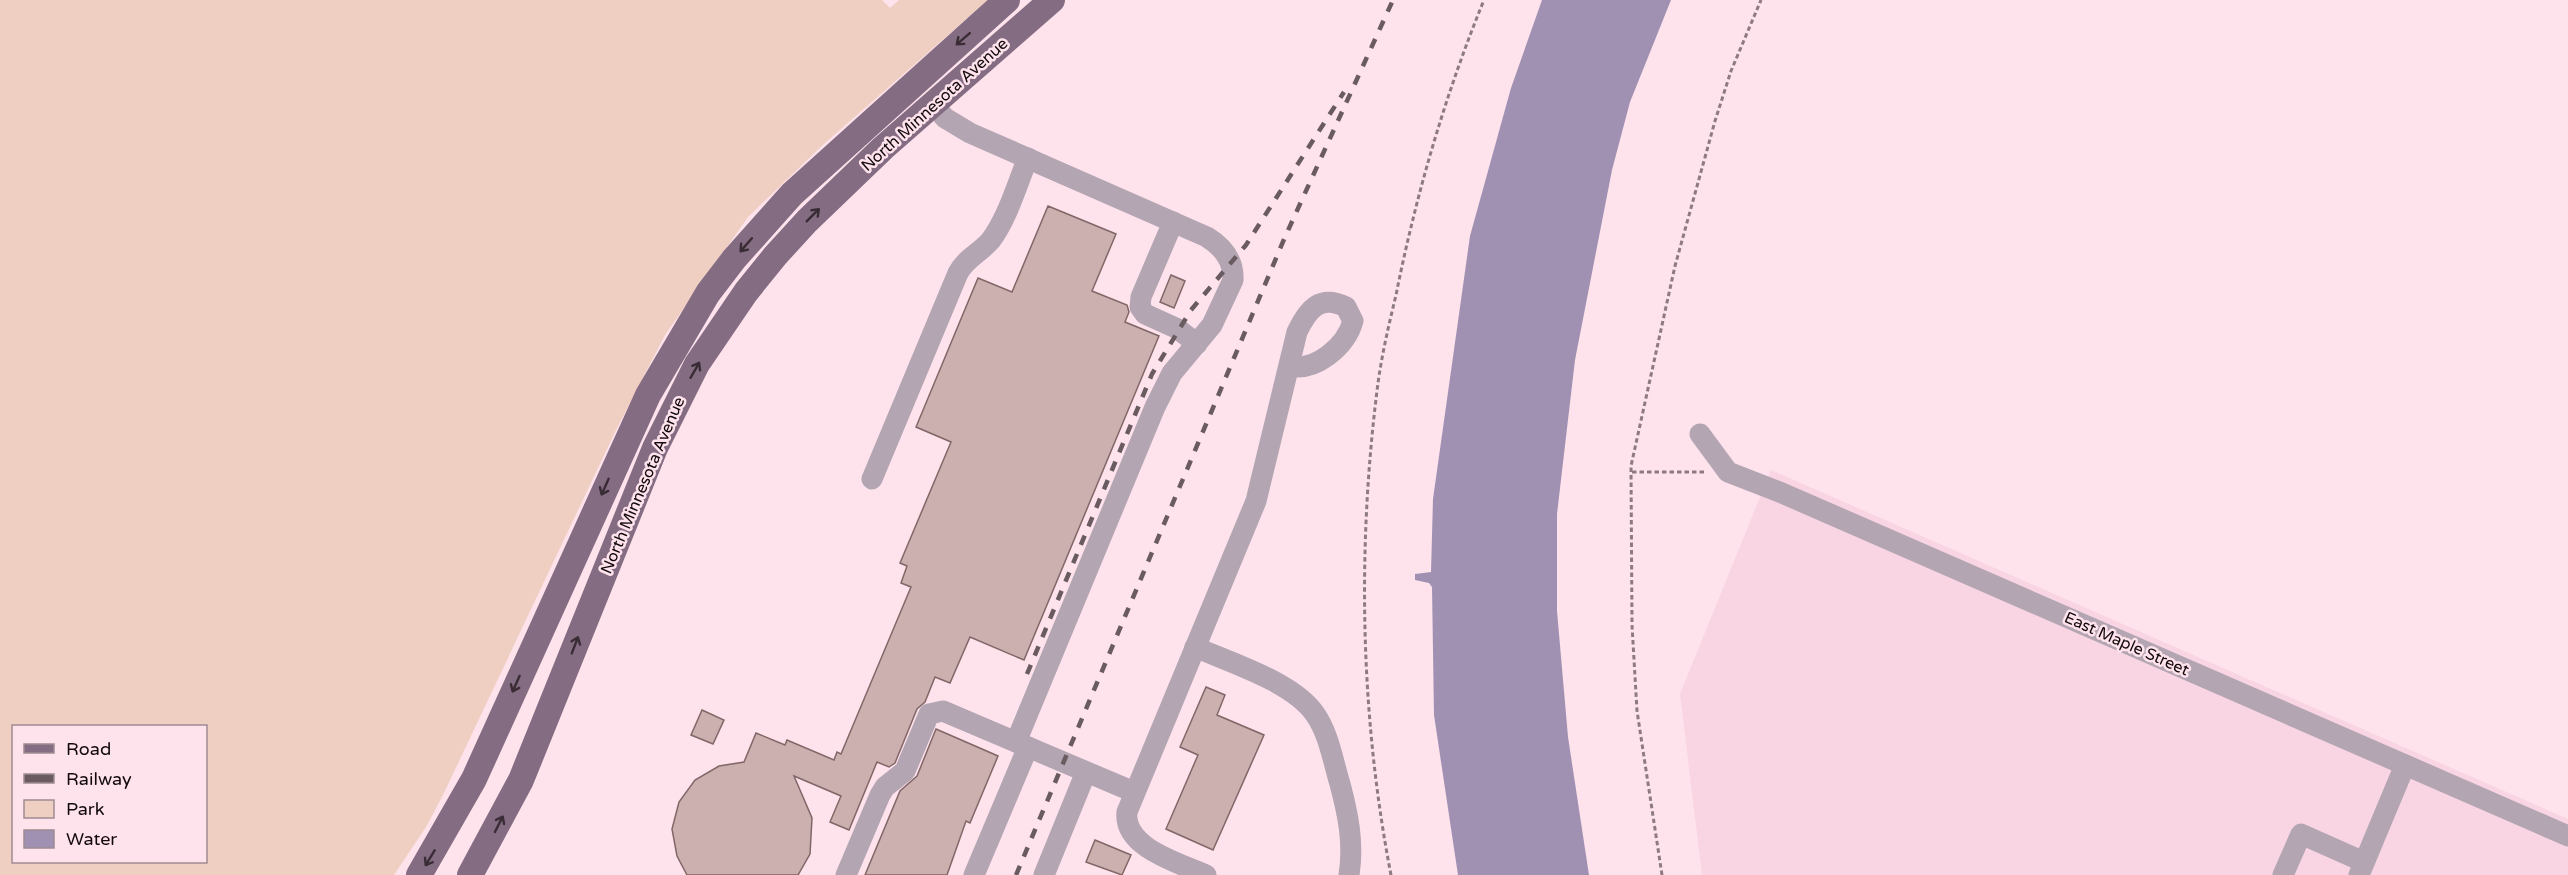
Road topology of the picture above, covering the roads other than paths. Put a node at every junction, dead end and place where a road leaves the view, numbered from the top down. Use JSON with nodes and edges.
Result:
{"nodes":[{"id":1,"x":1006,"y":0,"type":"edge"},
{"id":2,"x":1052,"y":0,"type":"edge"},
{"id":3,"x":933,"y":104,"type":"junction"},
{"id":4,"x":1028,"y":158,"type":"junction"},
{"id":5,"x":1173,"y":222,"type":"junction"},
{"id":6,"x":1197,"y":344,"type":"junction"},
{"id":7,"x":1289,"y":366,"type":"dead end"},
{"id":8,"x":1700,"y":434,"type":"dead end"},
{"id":9,"x":872,"y":478,"type":"dead end"},
{"id":10,"x":1195,"y":647,"type":"junction"},
{"id":11,"x":1022,"y":745,"type":"junction"},
{"id":12,"x":2406,"y":765,"type":"junction"},
{"id":13,"x":1086,"y":772,"type":"junction"},
{"id":14,"x":1134,"y":792,"type":"junction"},
{"id":15,"x":2568,"y":836,"type":"edge"},
{"id":16,"x":2362,"y":868,"type":"edge"},
{"id":17,"x":419,"y":875,"type":"edge"},
{"id":18,"x":470,"y":875,"type":"edge"},
{"id":19,"x":846,"y":875,"type":"edge"},
{"id":20,"x":974,"y":875,"type":"edge"},
{"id":21,"x":1044,"y":875,"type":"edge"},
{"id":22,"x":1206,"y":875,"type":"edge"},
{"id":23,"x":1349,"y":875,"type":"edge"},
{"id":24,"x":2283,"y":875,"type":"edge"}],
"edges":[{"from":1,"to":17,"type":"main road","name":"North Minnesota Avenue","one_way":true},
{"from":2,"to":3,"type":"main road","name":"North Minnesota Avenue"},
{"from":3,"to":4,"type":"street"},
{"from":18,"to":3,"type":"main road","name":"North Minnesota Avenue","one_way":true},
{"from":4,"to":5,"type":"street"},
{"from":4,"to":9,"type":"street"},
{"from":5,"to":6,"type":"street"},
{"from":5,"to":6,"type":"street"},
{"from":6,"to":11,"type":"street"},
{"from":7,"to":10,"type":"street"},
{"from":8,"to":12,"type":"street","name":"East Maple Street"},
{"from":10,"to":14,"type":"street"},
{"from":10,"to":23,"type":"street"},
{"from":11,"to":13,"type":"street"},
{"from":11,"to":19,"type":"street"},
{"from":11,"to":20,"type":"street"},
{"from":12,"to":15,"type":"street","name":"East Maple Street"},
{"from":12,"to":16,"type":"street"},
{"from":13,"to":14,"type":"street"},
{"from":13,"to":21,"type":"street"},
{"from":14,"to":22,"type":"street"},
{"from":16,"to":24,"type":"street"}]}
